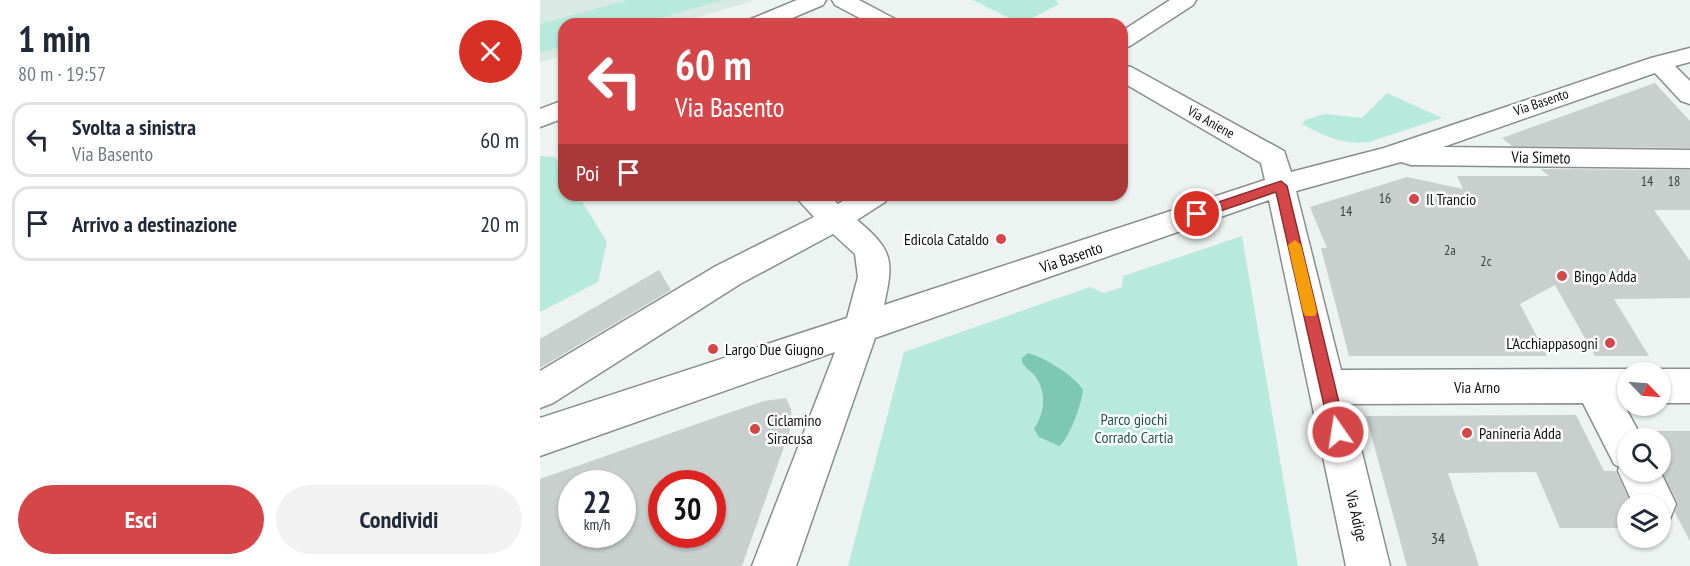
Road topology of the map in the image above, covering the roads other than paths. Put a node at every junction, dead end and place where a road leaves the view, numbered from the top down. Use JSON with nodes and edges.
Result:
{"nodes":[{"id":1,"x":815,"y":0,"type":"edge"},
{"id":2,"x":843,"y":0,"type":"edge"},
{"id":3,"x":1185,"y":0,"type":"edge"},
{"id":4,"x":773,"y":18,"type":"edge"},
{"id":5,"x":876,"y":18,"type":"edge"},
{"id":6,"x":1128,"y":36,"type":"edge"},
{"id":7,"x":1690,"y":55,"type":"edge"},
{"id":8,"x":1659,"y":63,"type":"junction"},
{"id":9,"x":1128,"y":76,"type":"edge"},
{"id":10,"x":1690,"y":96,"type":"edge"},
{"id":11,"x":558,"y":110,"type":"edge"},
{"id":12,"x":540,"y":118,"type":"edge"},
{"id":13,"x":1392,"y":155,"type":"junction"},
{"id":14,"x":1690,"y":159,"type":"edge"},
{"id":15,"x":1278,"y":172,"type":"junction"},
{"id":16,"x":814,"y":201,"type":"edge"},
{"id":17,"x":865,"y":201,"type":"edge"},
{"id":18,"x":834,"y":220,"type":"junction"},
{"id":19,"x":861,"y":329,"type":"junction"},
{"id":20,"x":1611,"y":386,"type":"edge"},
{"id":21,"x":1671,"y":386,"type":"edge"},
{"id":22,"x":1690,"y":386,"type":"edge"},
{"id":23,"x":1328,"y":387,"type":"junction"},
{"id":24,"x":540,"y":391,"type":"edge"},
{"id":25,"x":1622,"y":428,"type":"edge"},
{"id":26,"x":540,"y":437,"type":"edge"},
{"id":27,"x":774,"y":566,"type":"edge"},
{"id":28,"x":1368,"y":566,"type":"edge"}],
"edges":[{"from":1,"to":4,"type":"street"},
{"from":2,"to":5,"type":"street"},
{"from":3,"to":6,"type":"street"},
{"from":7,"to":8,"type":"street","name":"Via Basento"},
{"from":8,"to":10,"type":"street"},
{"from":8,"to":13,"type":"street","name":"Via Basento"},
{"from":9,"to":15,"type":"street","name":"Via Aniene"},
{"from":11,"to":12,"type":"street"},
{"from":13,"to":14,"type":"street","name":"Via Simeto"},
{"from":13,"to":15,"type":"street","name":"Via Basento"},
{"from":15,"to":19,"type":"street","name":"Via Basento"},
{"from":15,"to":23,"type":"street","name":"Via Adige"},
{"from":16,"to":18,"type":"street"},
{"from":17,"to":18,"type":"street"},
{"from":18,"to":19,"type":"street"},
{"from":18,"to":24,"type":"street"},
{"from":19,"to":26,"type":"street","name":"Via Basento"},
{"from":19,"to":27,"type":"street"},
{"from":20,"to":23,"type":"street","name":"Via Arno"},
{"from":20,"to":25,"type":"street"},
{"from":21,"to":22,"type":"street"},
{"from":23,"to":28,"type":"street","name":"Via Adige"}]}
